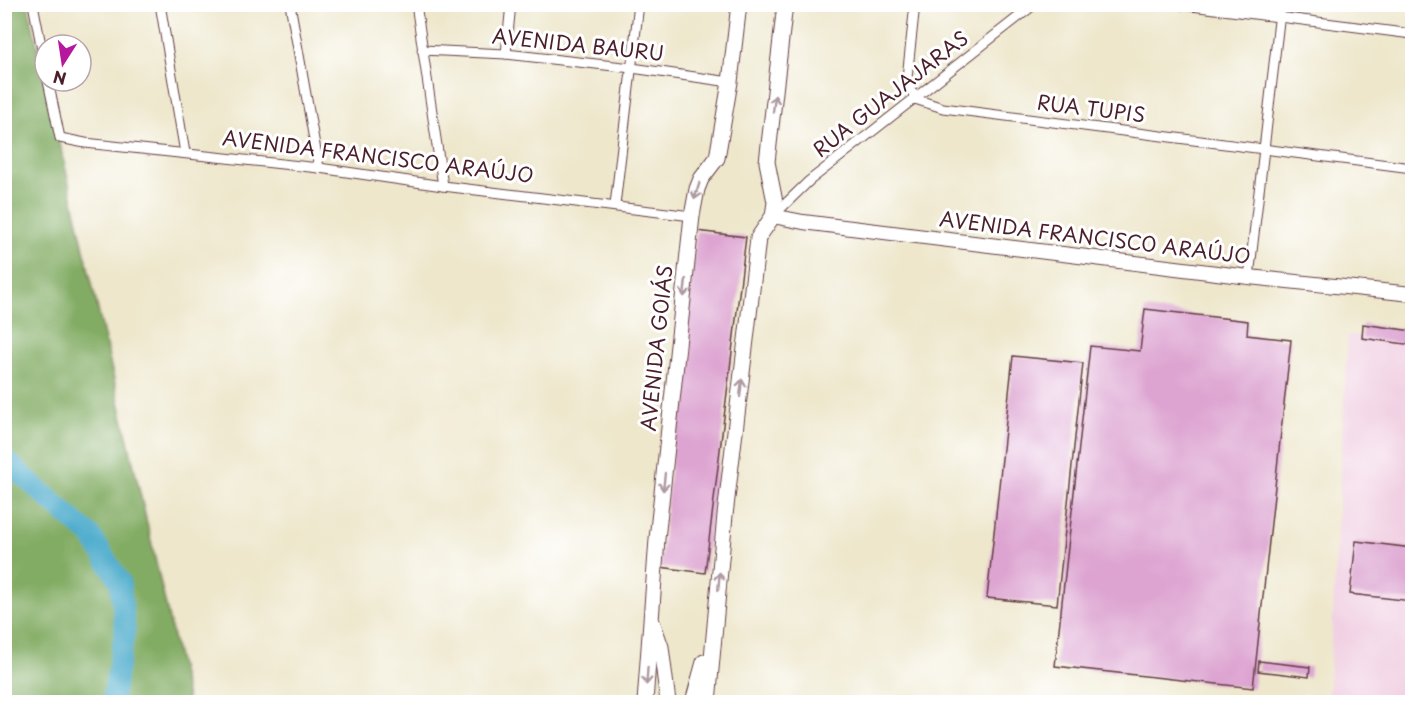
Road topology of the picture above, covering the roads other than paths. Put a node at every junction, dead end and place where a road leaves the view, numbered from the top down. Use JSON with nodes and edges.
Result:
{"nodes":[{"id":1,"x":33,"y":4,"type":"edge"},
{"id":2,"x":160,"y":4,"type":"edge"},
{"id":3,"x":290,"y":4,"type":"edge"},
{"id":4,"x":416,"y":4,"type":"edge"},
{"id":5,"x":512,"y":4,"type":"edge"},
{"id":6,"x":639,"y":4,"type":"edge"},
{"id":7,"x":739,"y":4,"type":"edge"},
{"id":8,"x":785,"y":4,"type":"edge"},
{"id":9,"x":915,"y":4,"type":"edge"},
{"id":10,"x":1035,"y":4,"type":"edge"},
{"id":11,"x":1176,"y":4,"type":"edge"},
{"id":12,"x":1281,"y":4,"type":"edge"},
{"id":13,"x":1279,"y":17,"type":"junction"},
{"id":14,"x":39,"y":33,"type":"edge"},
{"id":15,"x":1413,"y":34,"type":"edge"},
{"id":16,"x":422,"y":50,"type":"junction"},
{"id":17,"x":506,"y":54,"type":"junction"},
{"id":18,"x":632,"y":68,"type":"junction"},
{"id":19,"x":730,"y":82,"type":"junction"},
{"id":20,"x":51,"y":93,"type":"edge"},
{"id":21,"x":915,"y":99,"type":"junction"},
{"id":22,"x":1264,"y":150,"type":"junction"},
{"id":23,"x":185,"y":153,"type":"junction"},
{"id":24,"x":319,"y":168,"type":"junction"},
{"id":25,"x":1413,"y":168,"type":"edge"},
{"id":26,"x":443,"y":186,"type":"junction"},
{"id":27,"x":615,"y":205,"type":"junction"},
{"id":28,"x":692,"y":216,"type":"junction"},
{"id":29,"x":773,"y":216,"type":"junction"},
{"id":30,"x":1249,"y":277,"type":"junction"},
{"id":31,"x":1413,"y":294,"type":"edge"},
{"id":32,"x":651,"y":619,"type":"junction"},
{"id":33,"x":715,"y":623,"type":"junction"},
{"id":34,"x":645,"y":702,"type":"edge"},
{"id":35,"x":668,"y":702,"type":"edge"},
{"id":36,"x":693,"y":702,"type":"edge"},
{"id":37,"x":708,"y":702,"type":"edge"}],
"edges":[{"from":1,"to":14,"type":"street"},
{"from":2,"to":23,"type":"street"},
{"from":3,"to":24,"type":"street"},
{"from":4,"to":16,"type":"street"},
{"from":5,"to":17,"type":"street"},
{"from":6,"to":18,"type":"street"},
{"from":7,"to":19,"type":"main road","name":"AVENIDA GOIÁS"},
{"from":29,"to":8,"type":"main road","one_way":true},
{"from":9,"to":21,"type":"street"},
{"from":10,"to":21,"type":"street","name":"RUA GUAJAJARAS"},
{"from":11,"to":13,"type":"street"},
{"from":12,"to":13,"type":"street"},
{"from":13,"to":15,"type":"street"},
{"from":13,"to":22,"type":"street"},
{"from":16,"to":17,"type":"street","name":"AVENIDA BAURU"},
{"from":16,"to":26,"type":"street"},
{"from":17,"to":18,"type":"street","name":"AVENIDA BAURU"},
{"from":18,"to":19,"type":"street","name":"AVENIDA BAURU"},
{"from":18,"to":27,"type":"street"},
{"from":19,"to":28,"type":"main road","name":"AVENIDA GOIÁS","one_way":true},
{"from":20,"to":23,"type":"street","name":"AVENIDA FRANCISCO ARAÚJO"},
{"from":21,"to":22,"type":"street","name":"RUA TUPIS"},
{"from":21,"to":29,"type":"street","name":"RUA GUAJAJARAS"},
{"from":22,"to":25,"type":"street","name":"RUA TUPIS"},
{"from":22,"to":30,"type":"street"},
{"from":23,"to":24,"type":"street","name":"AVENIDA FRANCISCO ARAÚJO"},
{"from":24,"to":26,"type":"street","name":"AVENIDA FRANCISCO ARAÚJO"},
{"from":26,"to":27,"type":"street","name":"AVENIDA FRANCISCO ARAÚJO"},
{"from":27,"to":28,"type":"street","name":"AVENIDA FRANCISCO ARAÚJO"},
{"from":28,"to":32,"type":"main road","name":"AVENIDA GOIÁS","one_way":true},
{"from":29,"to":30,"type":"street","name":"AVENIDA FRANCISCO ARAÚJO"},
{"from":33,"to":29,"type":"main road","one_way":true},
{"from":30,"to":31,"type":"street","name":"AVENIDA FRANCISCO ARAÚJO"},
{"from":32,"to":34,"type":"main road","name":"AVENIDA GOIÁS","one_way":true},
{"from":32,"to":35,"type":"main road"},
{"from":33,"to":36,"type":"main road"},
{"from":33,"to":37,"type":"main road"}]}
